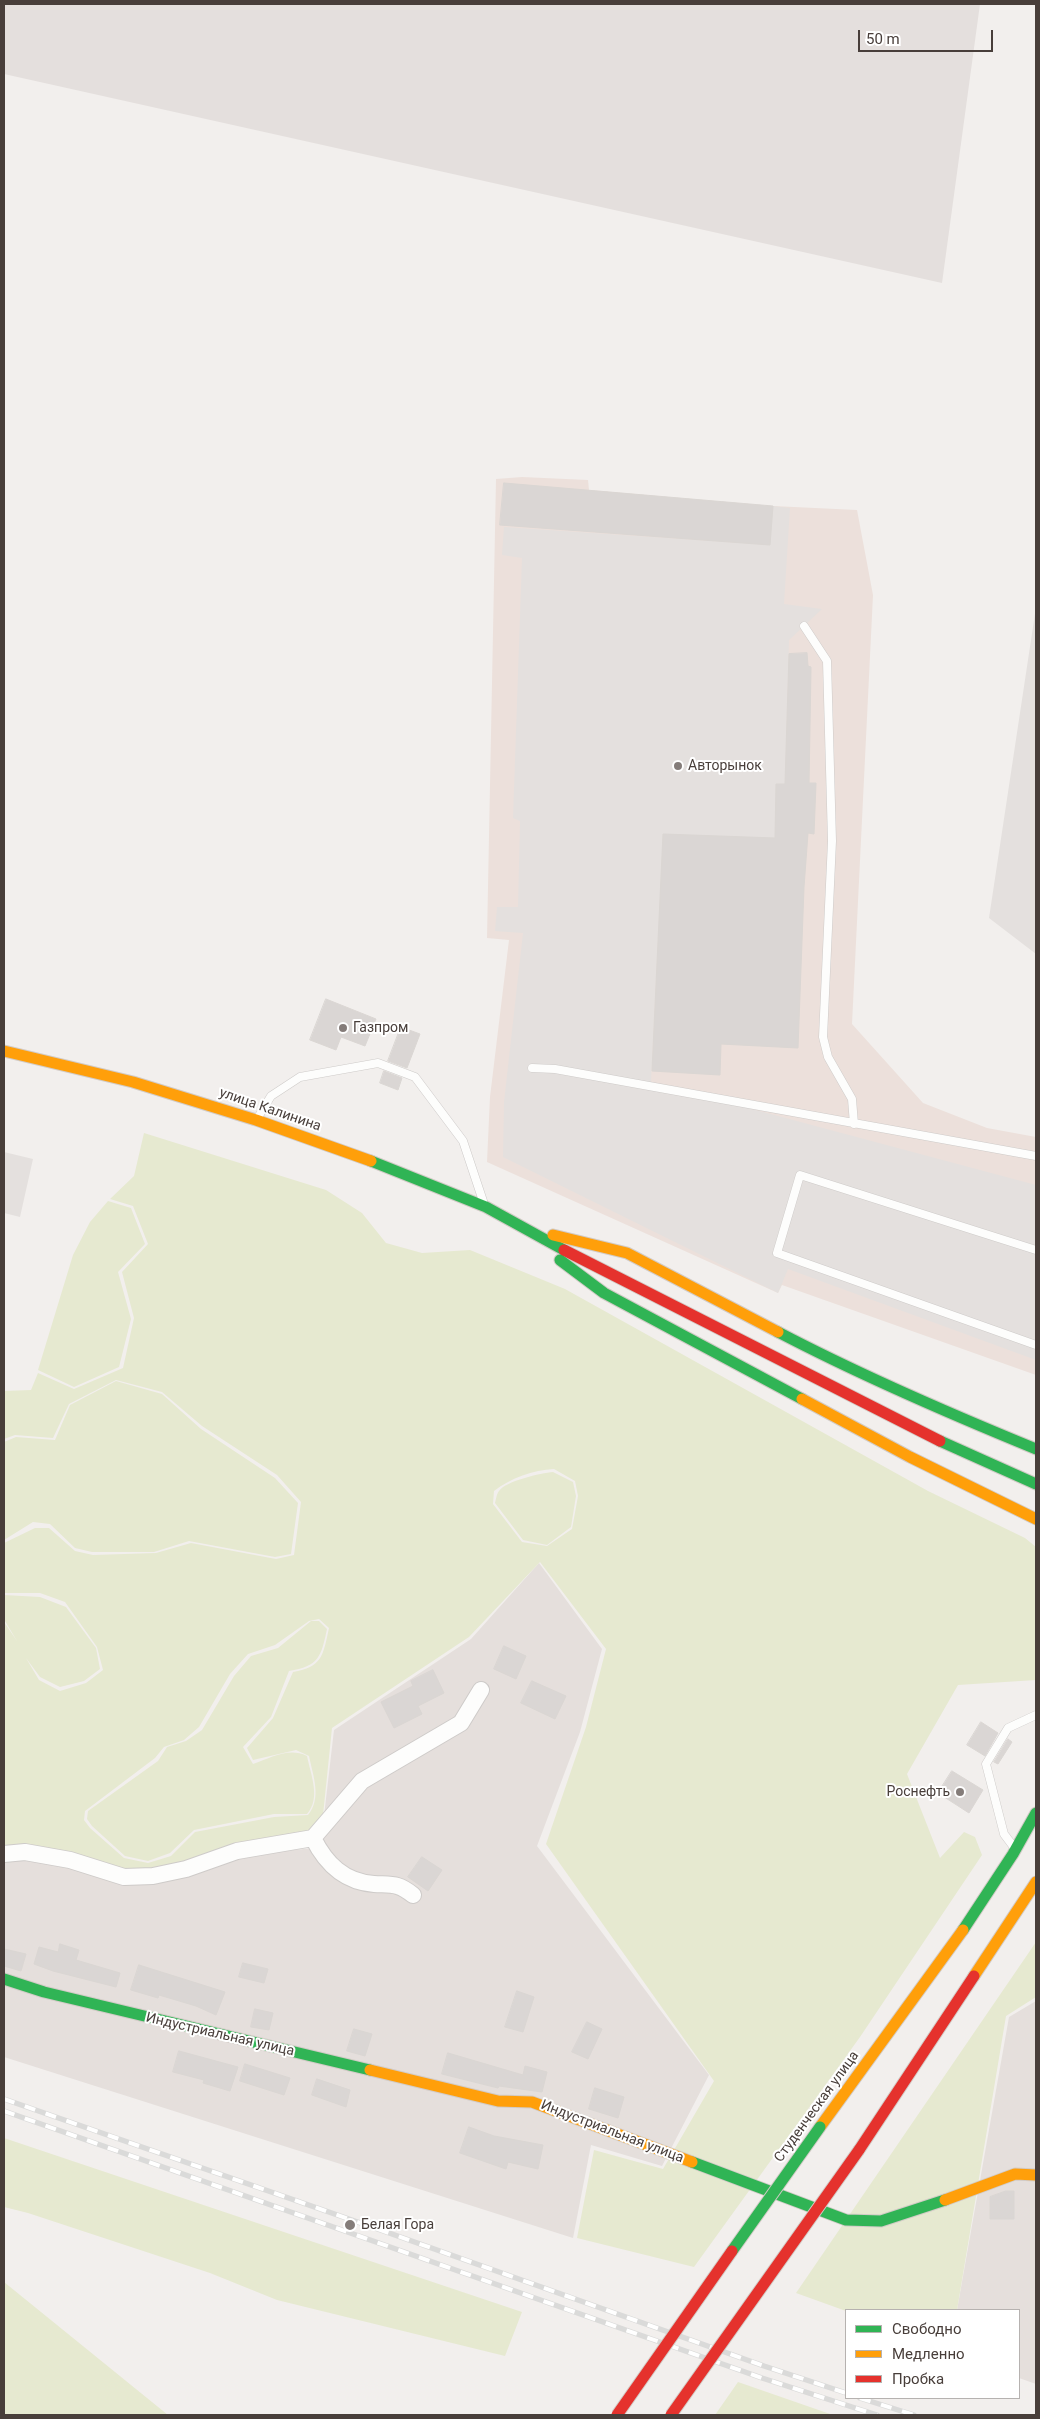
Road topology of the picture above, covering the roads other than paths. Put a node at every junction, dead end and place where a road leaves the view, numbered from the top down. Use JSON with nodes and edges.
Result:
{"nodes":[{"id":1,"x":804,"y":626,"type":"dead end"},
{"id":2,"x":4,"y":1051,"type":"edge"},
{"id":3,"x":532,"y":1068,"type":"dead end"},
{"id":4,"x":256,"y":1120,"type":"junction"},
{"id":5,"x":854,"y":1124,"type":"junction"},
{"id":6,"x":1036,"y":1156,"type":"edge"},
{"id":7,"x":486,"y":1207,"type":"junction"},
{"id":8,"x":516,"y":1226,"type":"junction"},
{"id":9,"x":1036,"y":1250,"type":"edge"},
{"id":10,"x":1036,"y":1346,"type":"edge"},
{"id":11,"x":998,"y":1435,"type":"junction"},
{"id":12,"x":1036,"y":1445,"type":"edge"},
{"id":13,"x":1036,"y":1450,"type":"edge"},
{"id":14,"x":1036,"y":1484,"type":"edge"},
{"id":15,"x":1031,"y":1517,"type":"edge"},
{"id":16,"x":1036,"y":1522,"type":"edge"},
{"id":17,"x":481,"y":1690,"type":"dead end"},
{"id":18,"x":1036,"y":1715,"type":"edge"},
{"id":19,"x":1036,"y":1813,"type":"edge"},
{"id":20,"x":314,"y":1838,"type":"junction"},
{"id":21,"x":1016,"y":1850,"type":"junction"},
{"id":22,"x":4,"y":1854,"type":"edge"},
{"id":23,"x":1036,"y":1882,"type":"edge"},
{"id":24,"x":413,"y":1895,"type":"dead end"},
{"id":25,"x":4,"y":1979,"type":"edge"},
{"id":26,"x":1036,"y":2175,"type":"edge"},
{"id":27,"x":618,"y":2415,"type":"edge"},
{"id":28,"x":671,"y":2415,"type":"edge"}],
"edges":[{"from":1,"to":5,"type":"lane"},
{"from":2,"to":4,"type":"main road","name":"улица Калинина"},
{"from":3,"to":5,"type":"lane"},
{"from":4,"to":7,"type":"main road","name":"улица Калинина"},
{"from":4,"to":7,"type":"lane"},
{"from":5,"to":6,"type":"lane"},
{"from":7,"to":8,"type":"main road","name":"улица Калинина"},
{"from":8,"to":11,"type":"main road"},
{"from":8,"to":14,"type":"main road"},
{"from":8,"to":15,"type":"main road"},
{"from":9,"to":10,"type":"lane"},
{"from":11,"to":12,"type":"main road"},
{"from":11,"to":13,"type":"main road"},
{"from":15,"to":16,"type":"main road"},
{"from":17,"to":20,"type":"street"},
{"from":18,"to":21,"type":"lane"},
{"from":19,"to":21,"type":"main road","name":"Студенческая улица"},
{"from":20,"to":22,"type":"street"},
{"from":20,"to":24,"type":"street"},
{"from":21,"to":27,"type":"main road","name":"Студенческая улица","bridge":true},
{"from":23,"to":28,"type":"main road","bridge":true},
{"from":25,"to":26,"type":"main road","name":"Индустриальная улица"}]}
